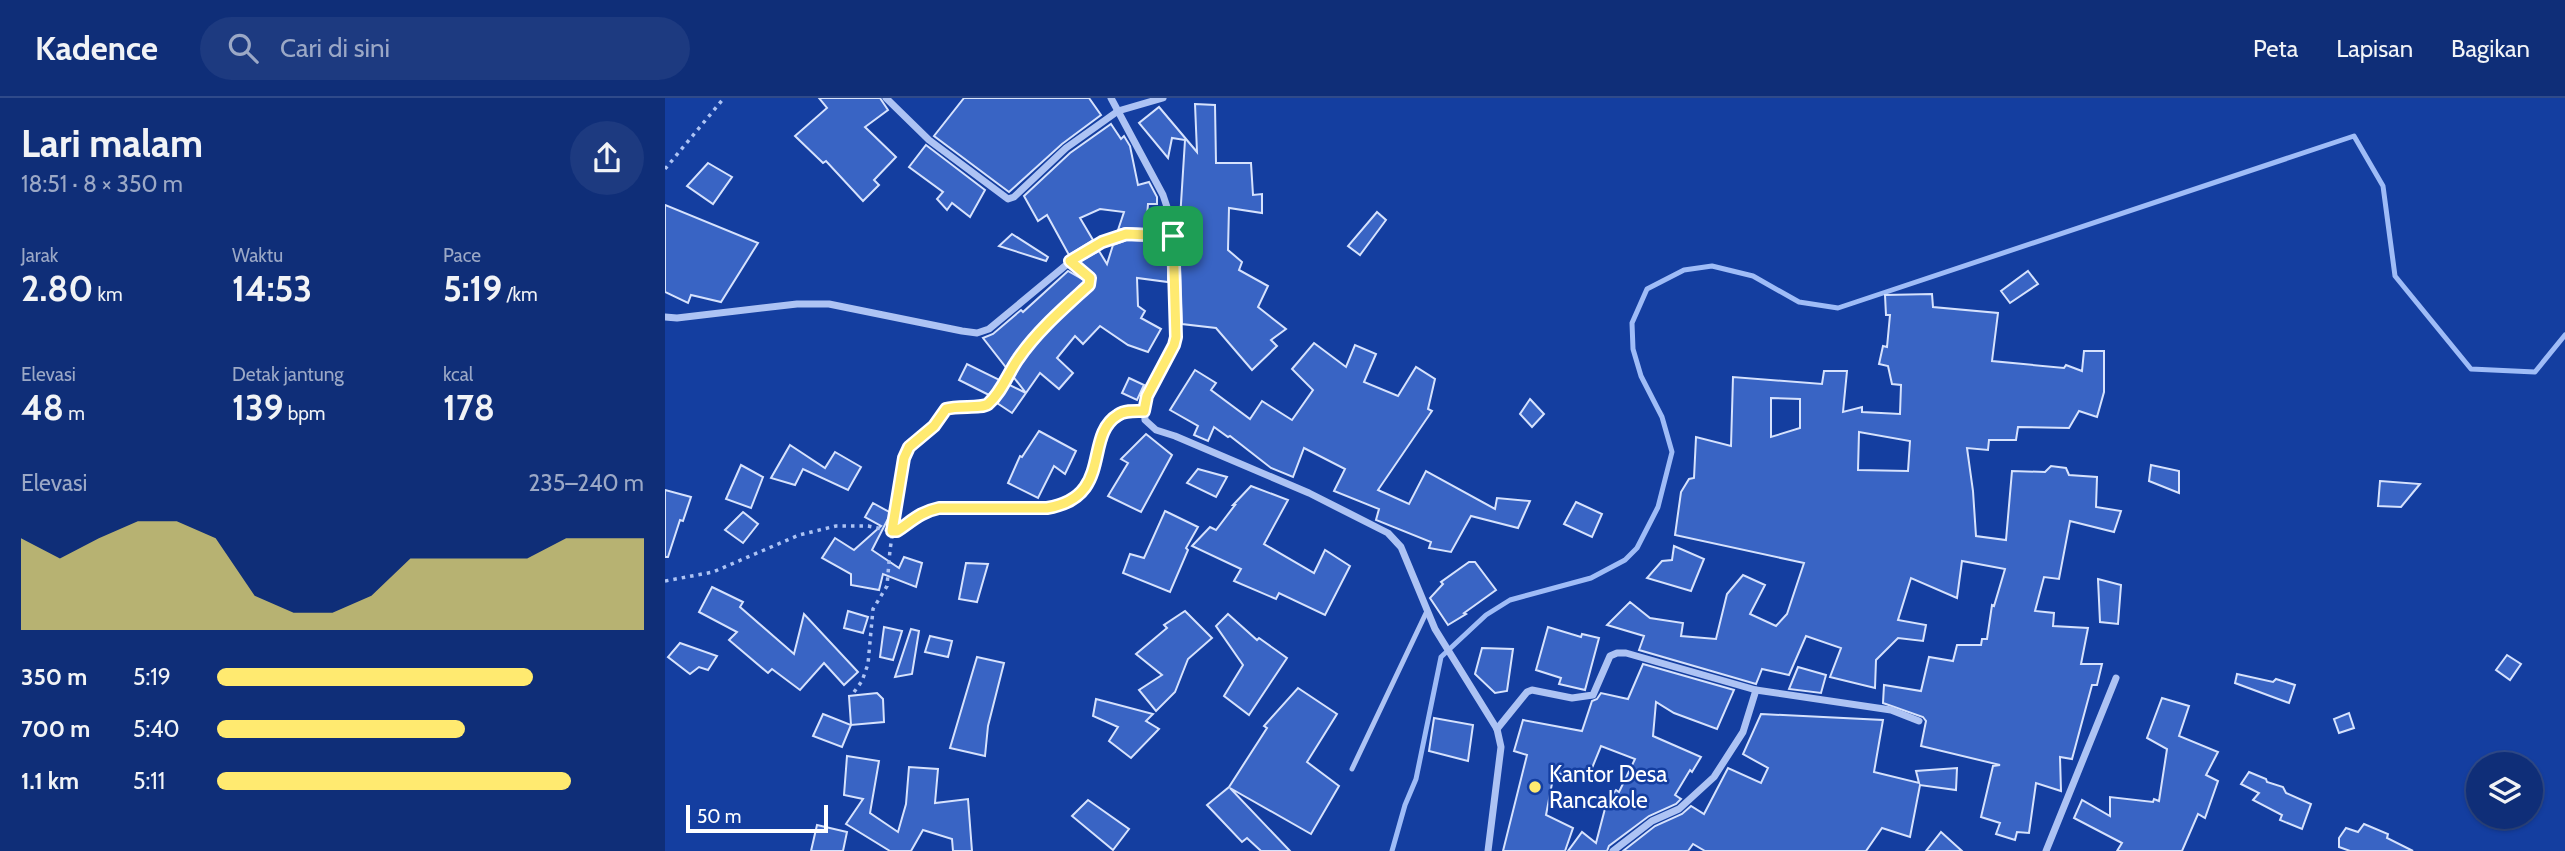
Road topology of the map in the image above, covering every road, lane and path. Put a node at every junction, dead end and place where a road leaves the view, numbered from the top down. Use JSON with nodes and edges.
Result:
{"nodes":[{"id":1,"x":724,"y":98,"type":"edge"},
{"id":2,"x":885,"y":98,"type":"edge"},
{"id":3,"x":1111,"y":98,"type":"edge"},
{"id":4,"x":1163,"y":98,"type":"edge"},
{"id":5,"x":1118,"y":111,"type":"junction"},
{"id":6,"x":665,"y":169,"type":"edge"},
{"id":7,"x":1173,"y":236,"type":"junction"},
{"id":8,"x":1070,"y":261,"type":"junction"},
{"id":9,"x":665,"y":317,"type":"edge"},
{"id":10,"x":1144,"y":411,"type":"junction"},
{"id":11,"x":892,"y":531,"type":"junction"},
{"id":12,"x":665,"y":581,"type":"edge"},
{"id":13,"x":1427,"y":611,"type":"junction"},
{"id":14,"x":2116,"y":678,"type":"dead end"},
{"id":15,"x":1756,"y":690,"type":"junction"},
{"id":16,"x":854,"y":692,"type":"dead end"},
{"id":17,"x":1919,"y":721,"type":"dead end"},
{"id":18,"x":1496,"y":729,"type":"junction"},
{"id":19,"x":1352,"y":769,"type":"dead end"},
{"id":20,"x":1488,"y":851,"type":"edge"},
{"id":21,"x":1613,"y":851,"type":"edge"},
{"id":22,"x":2046,"y":851,"type":"edge"}],
"edges":[{"from":1,"to":6,"type":"path"},
{"from":2,"to":5,"type":"street"},
{"from":3,"to":5,"type":"street"},
{"from":4,"to":5,"type":"street"},
{"from":5,"to":7,"type":"street"},
{"from":7,"to":8,"type":"street"},
{"from":7,"to":10,"type":"street"},
{"from":8,"to":9,"type":"street"},
{"from":8,"to":11,"type":"path"},
{"from":10,"to":11,"type":"path"},
{"from":10,"to":13,"type":"street"},
{"from":11,"to":12,"type":"path"},
{"from":11,"to":16,"type":"path"},
{"from":13,"to":18,"type":"street"},
{"from":13,"to":19,"type":"lane"},
{"from":14,"to":22,"type":"street"},
{"from":15,"to":17,"type":"street"},
{"from":15,"to":18,"type":"street"},
{"from":15,"to":21,"type":"street"},
{"from":18,"to":20,"type":"street"}]}
